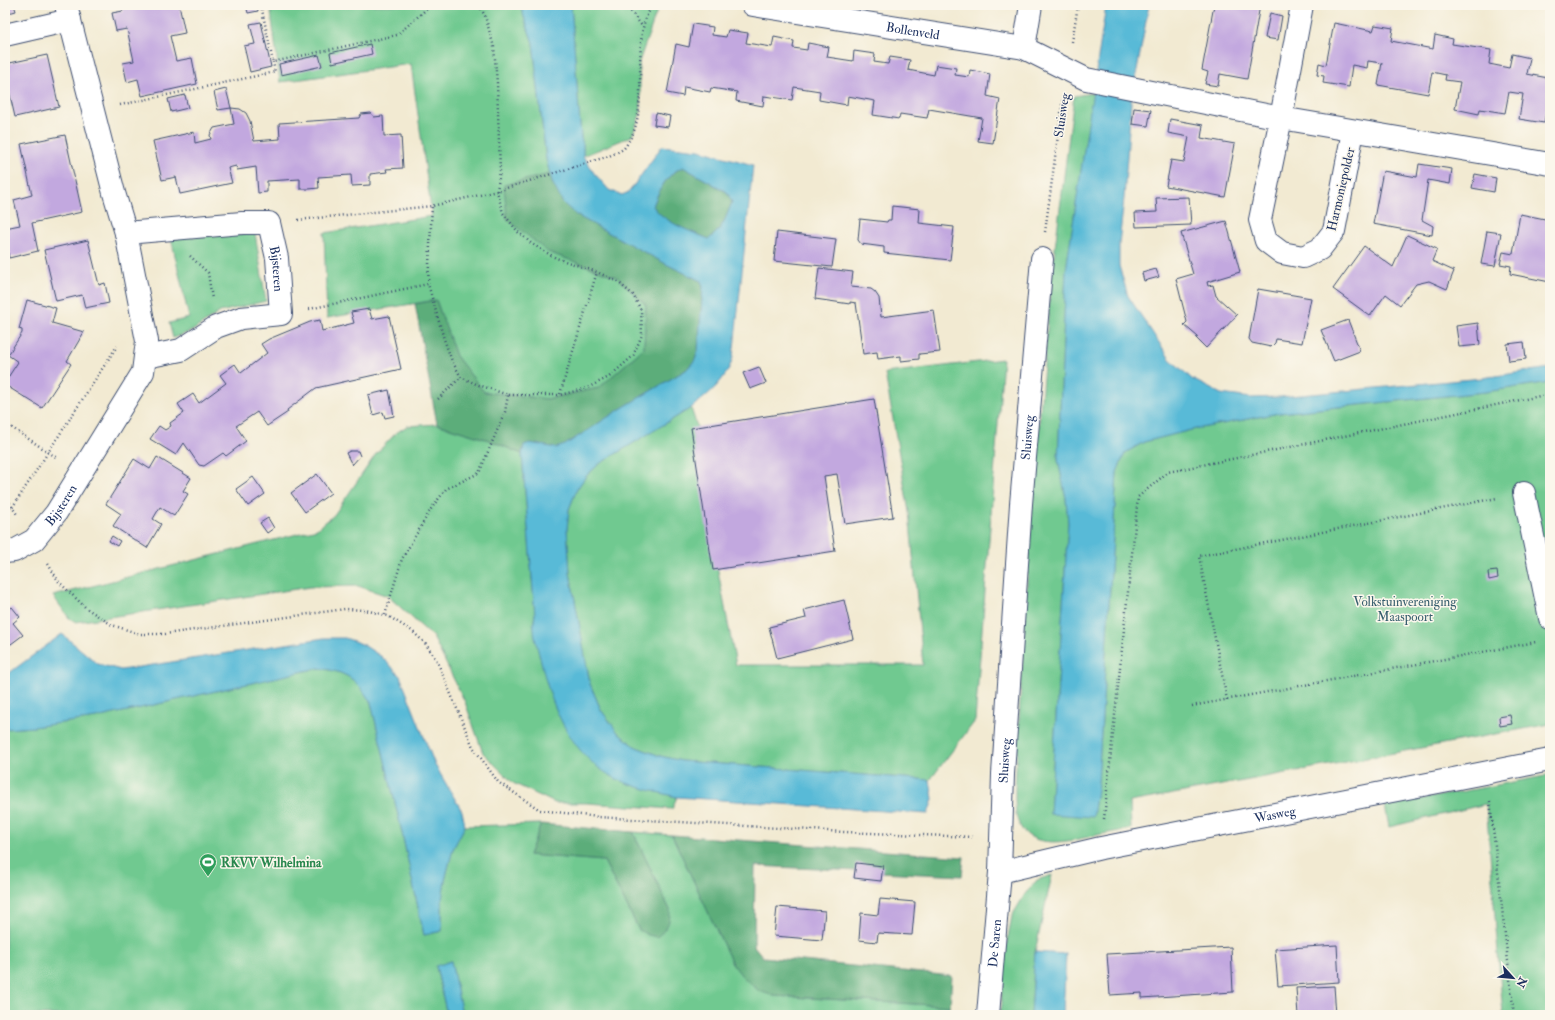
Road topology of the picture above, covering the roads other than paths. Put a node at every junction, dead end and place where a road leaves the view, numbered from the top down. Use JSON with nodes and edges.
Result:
{"nodes":[{"id":1,"x":753,"y":5,"type":"edge"},
{"id":2,"x":1031,"y":5,"type":"edge"},
{"id":3,"x":1302,"y":5,"type":"edge"},
{"id":4,"x":68,"y":12,"type":"edge"},
{"id":5,"x":5,"y":35,"type":"edge"},
{"id":6,"x":1024,"y":48,"type":"junction"},
{"id":7,"x":1077,"y":75,"type":"joint"},
{"id":8,"x":1281,"y":118,"type":"junction"},
{"id":9,"x":1353,"y":131,"type":"junction"},
{"id":10,"x":1550,"y":164,"type":"edge"},
{"id":11,"x":126,"y":233,"type":"junction"},
{"id":12,"x":1042,"y":260,"type":"road end"},
{"id":13,"x":146,"y":357,"type":"junction"},
{"id":14,"x":1524,"y":493,"type":"road end"},
{"id":15,"x":5,"y":552,"type":"edge"},
{"id":16,"x":1550,"y":618,"type":"edge"},
{"id":17,"x":1550,"y":760,"type":"edge"},
{"id":18,"x":1000,"y":872,"type":"junction"},
{"id":19,"x":988,"y":1015,"type":"edge"}],
"edges":[{"from":1,"to":6,"type":"street","name":"Bollenveld"},
{"from":2,"to":6,"type":"street"},
{"from":3,"to":8,"type":"street"},
{"from":4,"to":5,"type":"street","name":"Bijsteren"},
{"from":4,"to":11,"type":"street","name":"Bijsteren"},
{"from":6,"to":7,"type":"street","name":"Bollenveld"},
{"from":7,"to":8,"type":"street","name":"Harmoniepolder"},
{"from":8,"to":9,"type":"street","name":"Harmoniepolder"},
{"from":8,"to":9,"type":"street","name":"Harmoniepolder"},
{"from":9,"to":10,"type":"street","name":"Harmoniepolder"},
{"from":11,"to":13,"type":"street","name":"Bijsteren"},
{"from":11,"to":13,"type":"street","name":"Bijsteren"},
{"from":12,"to":18,"type":"street","name":"Sluisweg"},
{"from":13,"to":15,"type":"street","name":"Bijsteren"},
{"from":14,"to":16,"type":"street"},
{"from":17,"to":18,"type":"street","name":"Wasweg"},
{"from":18,"to":19,"type":"street","name":"De Saren"}]}
